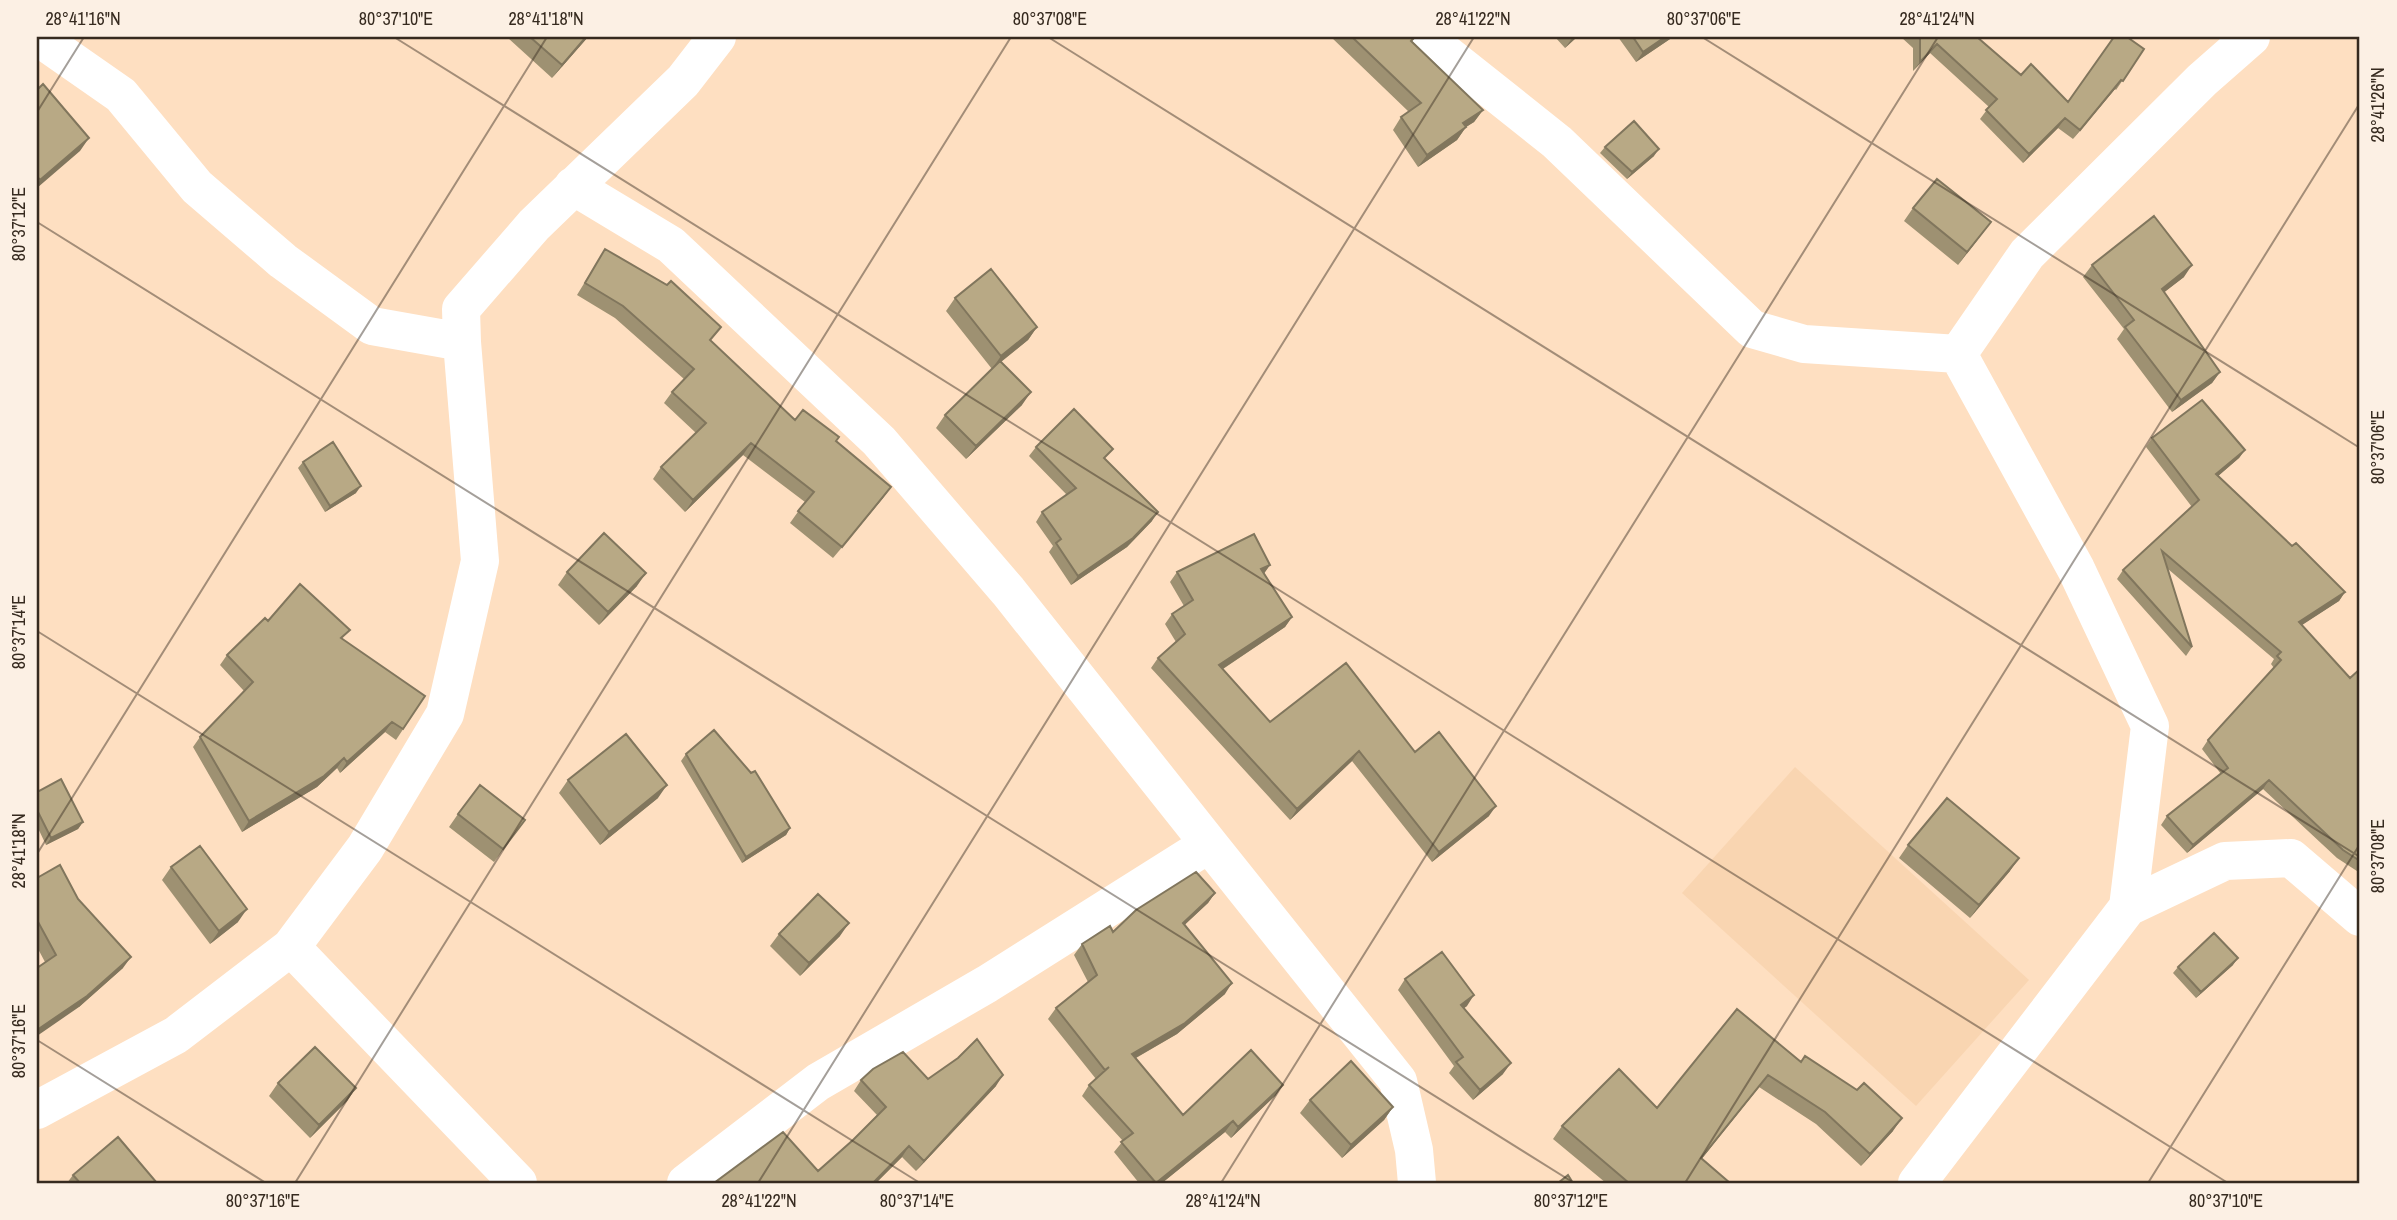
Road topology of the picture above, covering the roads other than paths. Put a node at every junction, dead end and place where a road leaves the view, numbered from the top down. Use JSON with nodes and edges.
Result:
{"nodes":[{"id":1,"x":716,"y":37,"type":"edge"},
{"id":2,"x":1426,"y":37,"type":"edge"},
{"id":3,"x":2251,"y":37,"type":"edge"},
{"id":4,"x":37,"y":41,"type":"edge"},
{"id":5,"x":573,"y":186,"type":"junction"},
{"id":6,"x":462,"y":342,"type":"junction"},
{"id":7,"x":1958,"y":354,"type":"junction"},
{"id":8,"x":1209,"y":844,"type":"junction"},
{"id":9,"x":2128,"y":907,"type":"junction"},
{"id":10,"x":2360,"y":917,"type":"edge"},
{"id":11,"x":292,"y":947,"type":"junction"},
{"id":12,"x":37,"y":1110,"type":"edge"},
{"id":13,"x":518,"y":1183,"type":"edge"},
{"id":14,"x":686,"y":1183,"type":"edge"},
{"id":15,"x":1417,"y":1183,"type":"edge"},
{"id":16,"x":1917,"y":1183,"type":"edge"}],
"edges":[{"from":1,"to":5,"type":"street"},
{"from":2,"to":7,"type":"street"},
{"from":3,"to":7,"type":"street"},
{"from":4,"to":6,"type":"street"},
{"from":5,"to":6,"type":"street"},
{"from":5,"to":8,"type":"street"},
{"from":6,"to":11,"type":"street"},
{"from":7,"to":9,"type":"street"},
{"from":8,"to":14,"type":"street"},
{"from":8,"to":15,"type":"street"},
{"from":9,"to":10,"type":"street"},
{"from":9,"to":16,"type":"street"},
{"from":11,"to":12,"type":"street"},
{"from":11,"to":13,"type":"street"}]}
